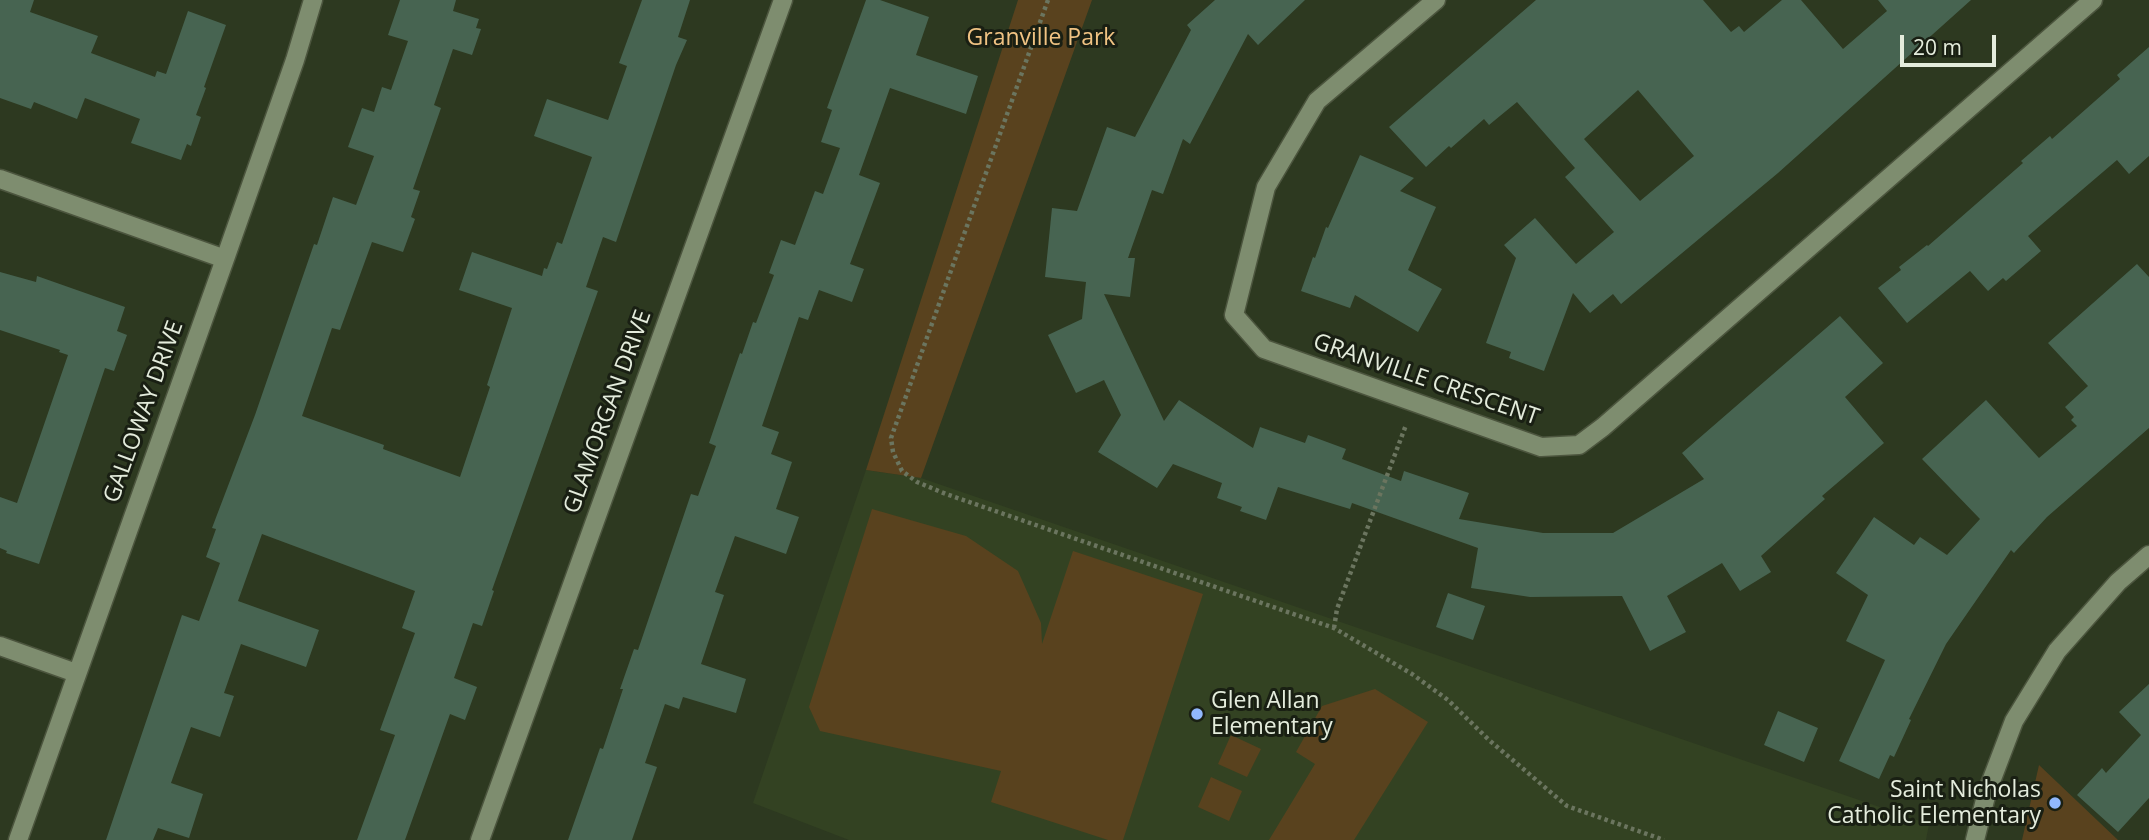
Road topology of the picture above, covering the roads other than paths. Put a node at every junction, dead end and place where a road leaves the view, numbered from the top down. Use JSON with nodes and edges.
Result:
{"nodes":[{"id":1,"x":313,"y":0,"type":"edge"},
{"id":2,"x":783,"y":0,"type":"edge"},
{"id":3,"x":1436,"y":0,"type":"edge"},
{"id":4,"x":2093,"y":0,"type":"edge"},
{"id":5,"x":0,"y":179,"type":"edge"},
{"id":6,"x":225,"y":259,"type":"junction"},
{"id":7,"x":2149,"y":555,"type":"edge"},
{"id":8,"x":0,"y":646,"type":"edge"},
{"id":9,"x":76,"y":673,"type":"junction"},
{"id":10,"x":18,"y":840,"type":"edge"},
{"id":11,"x":480,"y":840,"type":"edge"},
{"id":12,"x":1975,"y":840,"type":"edge"}],
"edges":[{"from":1,"to":6,"type":"street","name":"GALLOWAY DRIVE"},
{"from":2,"to":11,"type":"street","name":"GLAMORGAN DRIVE"},
{"from":3,"to":4,"type":"street","name":"GRANVILLE CRESCENT"},
{"from":5,"to":6,"type":"street"},
{"from":6,"to":9,"type":"street","name":"GALLOWAY DRIVE"},
{"from":7,"to":12,"type":"street"},
{"from":8,"to":9,"type":"street"},
{"from":9,"to":10,"type":"street","name":"GALLOWAY DRIVE"}]}
